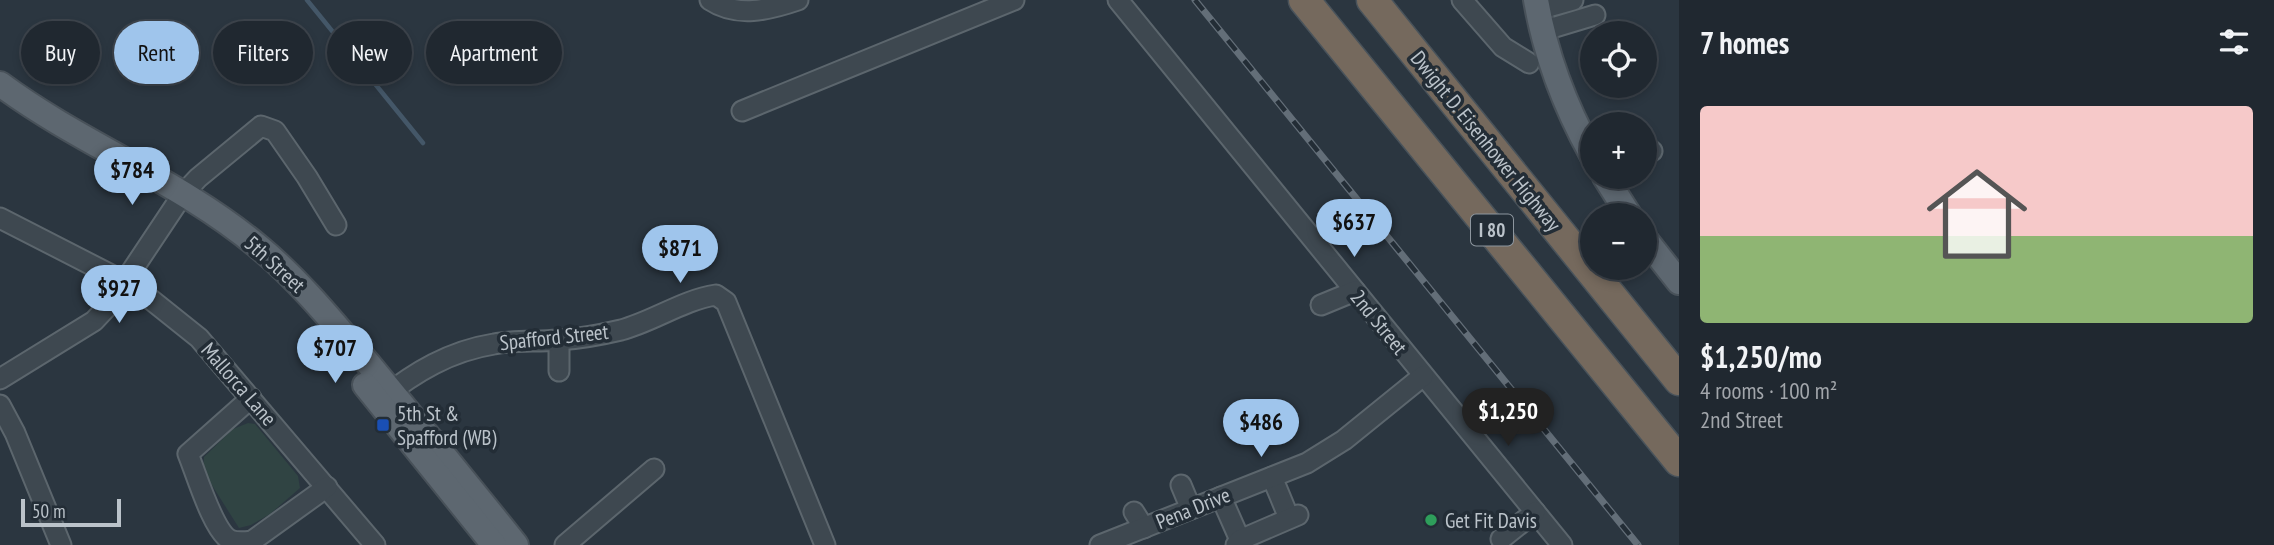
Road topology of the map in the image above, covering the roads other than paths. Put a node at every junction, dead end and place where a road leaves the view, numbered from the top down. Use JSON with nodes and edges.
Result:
{"nodes":[{"id":1,"x":709,"y":0,"type":"edge"},
{"id":2,"x":798,"y":0,"type":"edge"},
{"id":3,"x":1014,"y":0,"type":"edge"},
{"id":4,"x":1118,"y":0,"type":"edge"},
{"id":5,"x":1304,"y":0,"type":"edge"},
{"id":6,"x":1372,"y":0,"type":"edge"},
{"id":7,"x":1462,"y":0,"type":"edge"},
{"id":8,"x":1573,"y":0,"type":"edge"},
{"id":9,"x":1538,"y":13,"type":"edge"},
{"id":10,"x":1595,"y":15,"type":"dead end"},
{"id":11,"x":1529,"y":63,"type":"dead end"},
{"id":12,"x":0,"y":83,"type":"edge"},
{"id":13,"x":0,"y":104,"type":"edge"},
{"id":14,"x":742,"y":111,"type":"dead end"},
{"id":15,"x":1580,"y":129,"type":"edge"},
{"id":16,"x":179,"y":200,"type":"junction"},
{"id":17,"x":0,"y":218,"type":"edge"},
{"id":18,"x":336,"y":225,"type":"dead end"},
{"id":19,"x":1657,"y":254,"type":"edge"},
{"id":20,"x":123,"y":281,"type":"junction"},
{"id":21,"x":1679,"y":282,"type":"edge"},
{"id":22,"x":1354,"y":291,"type":"junction"},
{"id":23,"x":1321,"y":305,"type":"dead end"},
{"id":24,"x":559,"y":340,"type":"junction"},
{"id":25,"x":559,"y":371,"type":"dead end"},
{"id":26,"x":1423,"y":376,"type":"junction"},
{"id":27,"x":0,"y":379,"type":"edge"},
{"id":28,"x":1679,"y":380,"type":"edge"},
{"id":29,"x":385,"y":396,"type":"junction"},
{"id":30,"x":251,"y":398,"type":"junction"},
{"id":31,"x":0,"y":405,"type":"edge"},
{"id":32,"x":1679,"y":461,"type":"edge"},
{"id":33,"x":654,"y":469,"type":"dead end"},
{"id":34,"x":1272,"y":477,"type":"junction"},
{"id":35,"x":1181,"y":485,"type":"dead end"},
{"id":36,"x":327,"y":487,"type":"junction"},
{"id":37,"x":1222,"y":497,"type":"junction"},
{"id":38,"x":1191,"y":509,"type":"junction"},
{"id":39,"x":1535,"y":512,"type":"junction"},
{"id":40,"x":1501,"y":539,"type":"dead end"},
{"id":41,"x":1238,"y":542,"type":"edge"},
{"id":42,"x":61,"y":545,"type":"edge"},
{"id":43,"x":375,"y":545,"type":"edge"},
{"id":44,"x":494,"y":545,"type":"edge"},
{"id":45,"x":516,"y":545,"type":"edge"},
{"id":46,"x":565,"y":545,"type":"edge"},
{"id":47,"x":825,"y":545,"type":"edge"},
{"id":48,"x":1100,"y":545,"type":"edge"},
{"id":49,"x":1562,"y":545,"type":"edge"}],
"edges":[{"from":1,"to":2,"type":"street"},
{"from":3,"to":14,"type":"street"},
{"from":4,"to":22,"type":"street","name":"2nd Street"},
{"from":5,"to":32,"type":"highway","number":"I 80"},
{"from":6,"to":28,"type":"highway","name":"Dwight D. Eisenhower Highway","number":"I 80"},
{"from":7,"to":11,"type":"street"},
{"from":8,"to":9,"type":"street"},
{"from":9,"to":10,"type":"street"},
{"from":9,"to":15,"type":"main road"},
{"from":12,"to":16,"type":"main road","name":"5th Street"},
{"from":13,"to":16,"type":"main road","name":"5th Street"},
{"from":16,"to":18,"type":"street"},
{"from":16,"to":20,"type":"street"},
{"from":16,"to":29,"type":"main road","name":"5th Street"},
{"from":17,"to":20,"type":"street","name":"Mallorca Lane"},
{"from":19,"to":21,"type":"main road"},
{"from":20,"to":27,"type":"street"},
{"from":20,"to":30,"type":"street","name":"Mallorca Lane"},
{"from":22,"to":23,"type":"street"},
{"from":22,"to":26,"type":"street","name":"2nd Street"},
{"from":24,"to":25,"type":"street"},
{"from":24,"to":29,"type":"street","name":"Spafford Street"},
{"from":24,"to":47,"type":"street","name":"Spafford Street"},
{"from":26,"to":34,"type":"street","name":"Pena Drive"},
{"from":26,"to":39,"type":"street","name":"2nd Street"},
{"from":29,"to":44,"type":"main road","name":"5th Street"},
{"from":29,"to":45,"type":"main road","name":"5th Street"},
{"from":30,"to":36,"type":"street","name":"Mallorca Lane"},
{"from":30,"to":36,"type":"street"},
{"from":31,"to":42,"type":"street"},
{"from":33,"to":46,"type":"street"},
{"from":34,"to":37,"type":"street","name":"Pena Drive"},
{"from":34,"to":41,"type":"street"},
{"from":35,"to":38,"type":"street"},
{"from":36,"to":43,"type":"street","name":"Mallorca Lane"},
{"from":37,"to":38,"type":"street","name":"Pena Drive"},
{"from":37,"to":41,"type":"street"},
{"from":38,"to":48,"type":"street","name":"Pena Drive"},
{"from":39,"to":40,"type":"street"},
{"from":39,"to":49,"type":"street","name":"2nd Street"}]}
